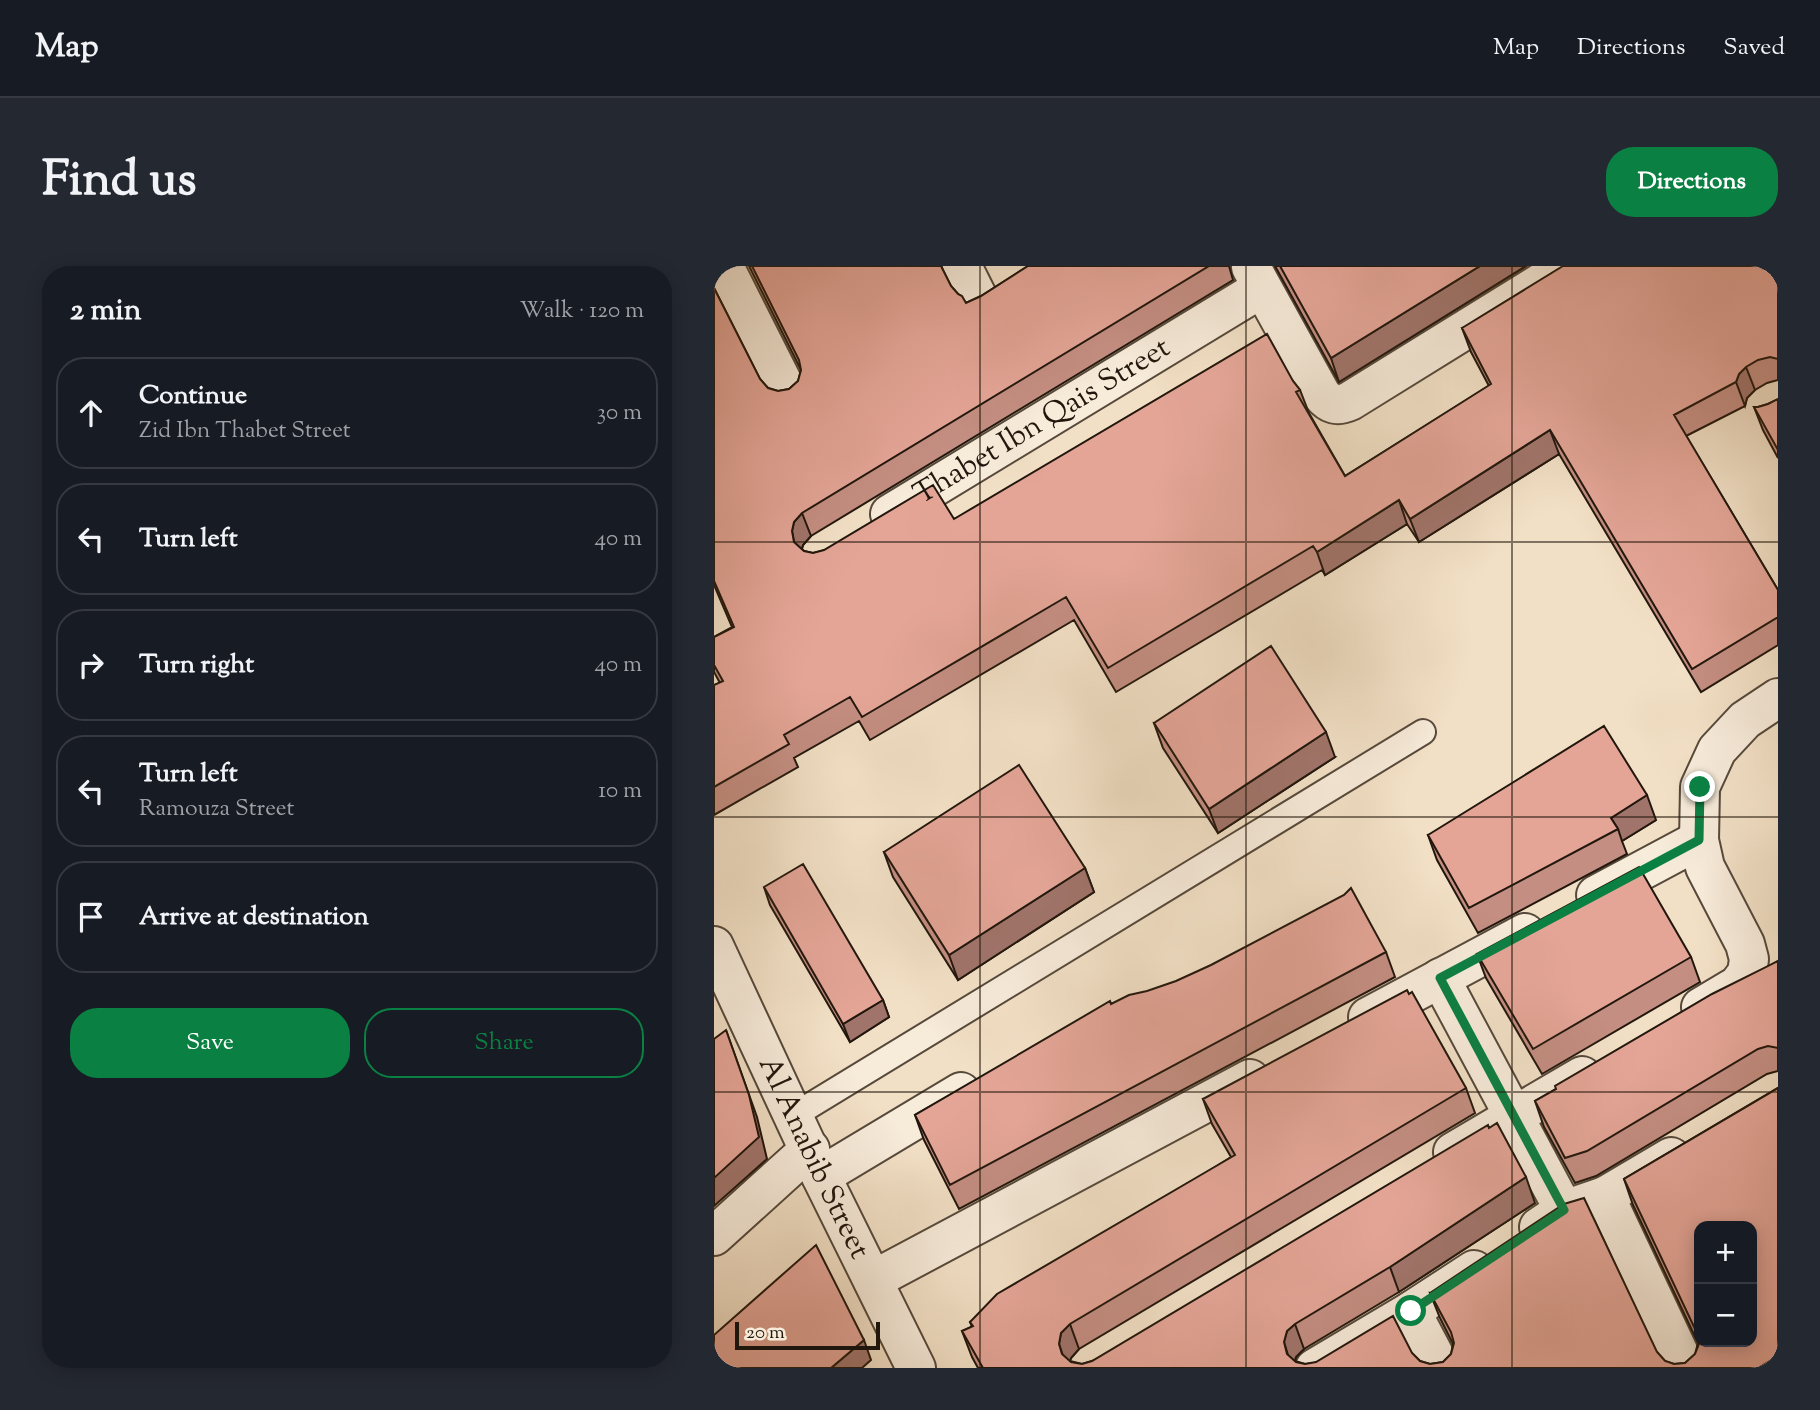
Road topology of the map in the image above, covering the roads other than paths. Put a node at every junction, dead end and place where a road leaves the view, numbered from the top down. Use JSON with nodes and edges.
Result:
{"nodes":[{"id":1,"x":724,"y":266,"type":"edge"},
{"id":2,"x":962,"y":266,"type":"edge"},
{"id":3,"x":1568,"y":266,"type":"edge"},
{"id":4,"x":1256,"y":277,"type":"edge"},
{"id":5,"x":979,"y":300,"type":"edge"},
{"id":6,"x":788,"y":393,"type":"edge"},
{"id":7,"x":858,"y":534,"type":"edge"},
{"id":8,"x":1778,"y":698,"type":"edge"},
{"id":9,"x":1423,"y":732,"type":"dead end"},
{"id":10,"x":1699,"y":840,"type":"junction"},
{"id":11,"x":716,"y":957,"type":"edge"},
{"id":12,"x":1440,"y":978,"type":"junction"},
{"id":13,"x":1667,"y":1027,"type":"edge"},
{"id":14,"x":1341,"y":1031,"type":"edge"},
{"id":15,"x":1608,"y":1061,"type":"edge"},
{"id":16,"x":1279,"y":1064,"type":"edge"},
{"id":17,"x":985,"y":1077,"type":"edge"},
{"id":18,"x":1513,"y":1116,"type":"junction"},
{"id":19,"x":1697,"y":1141,"type":"edge"},
{"id":20,"x":808,"y":1147,"type":"junction"},
{"id":21,"x":1419,"y":1172,"type":"edge"},
{"id":22,"x":1605,"y":1196,"type":"junction"},
{"id":23,"x":1564,"y":1210,"type":"junction"},
{"id":24,"x":714,"y":1236,"type":"edge"},
{"id":25,"x":873,"y":1280,"type":"junction"},
{"id":26,"x":1411,"y":1311,"type":"junction"},
{"id":27,"x":912,"y":1366,"type":"edge"},
{"id":28,"x":1315,"y":1368,"type":"edge"},
{"id":29,"x":1441,"y":1368,"type":"edge"},
{"id":30,"x":1686,"y":1368,"type":"edge"}],
"edges":[{"from":1,"to":6,"type":"street"},
{"from":2,"to":5,"type":"street"},
{"from":3,"to":4,"type":"street"},
{"from":4,"to":7,"type":"street","name":"Thabet Ibn Qais Street"},
{"from":8,"to":10,"type":"street"},
{"from":9,"to":20,"type":"lane"},
{"from":10,"to":12,"type":"street"},
{"from":10,"to":13,"type":"street"},
{"from":11,"to":20,"type":"street","name":"Al Anabib Street"},
{"from":12,"to":14,"type":"street"},
{"from":12,"to":18,"type":"street"},
{"from":15,"to":18,"type":"street"},
{"from":16,"to":25,"type":"street"},
{"from":17,"to":20,"type":"street"},
{"from":18,"to":21,"type":"street"},
{"from":18,"to":23,"type":"street"},
{"from":19,"to":22,"type":"street"},
{"from":20,"to":24,"type":"street"},
{"from":20,"to":25,"type":"street","name":"Al Anabib Street"},
{"from":22,"to":23,"type":"street"},
{"from":22,"to":30,"type":"street"},
{"from":23,"to":26,"type":"street"},
{"from":25,"to":27,"type":"street","name":"Al Anabib Street"},
{"from":26,"to":28,"type":"street"},
{"from":26,"to":29,"type":"street"}]}
